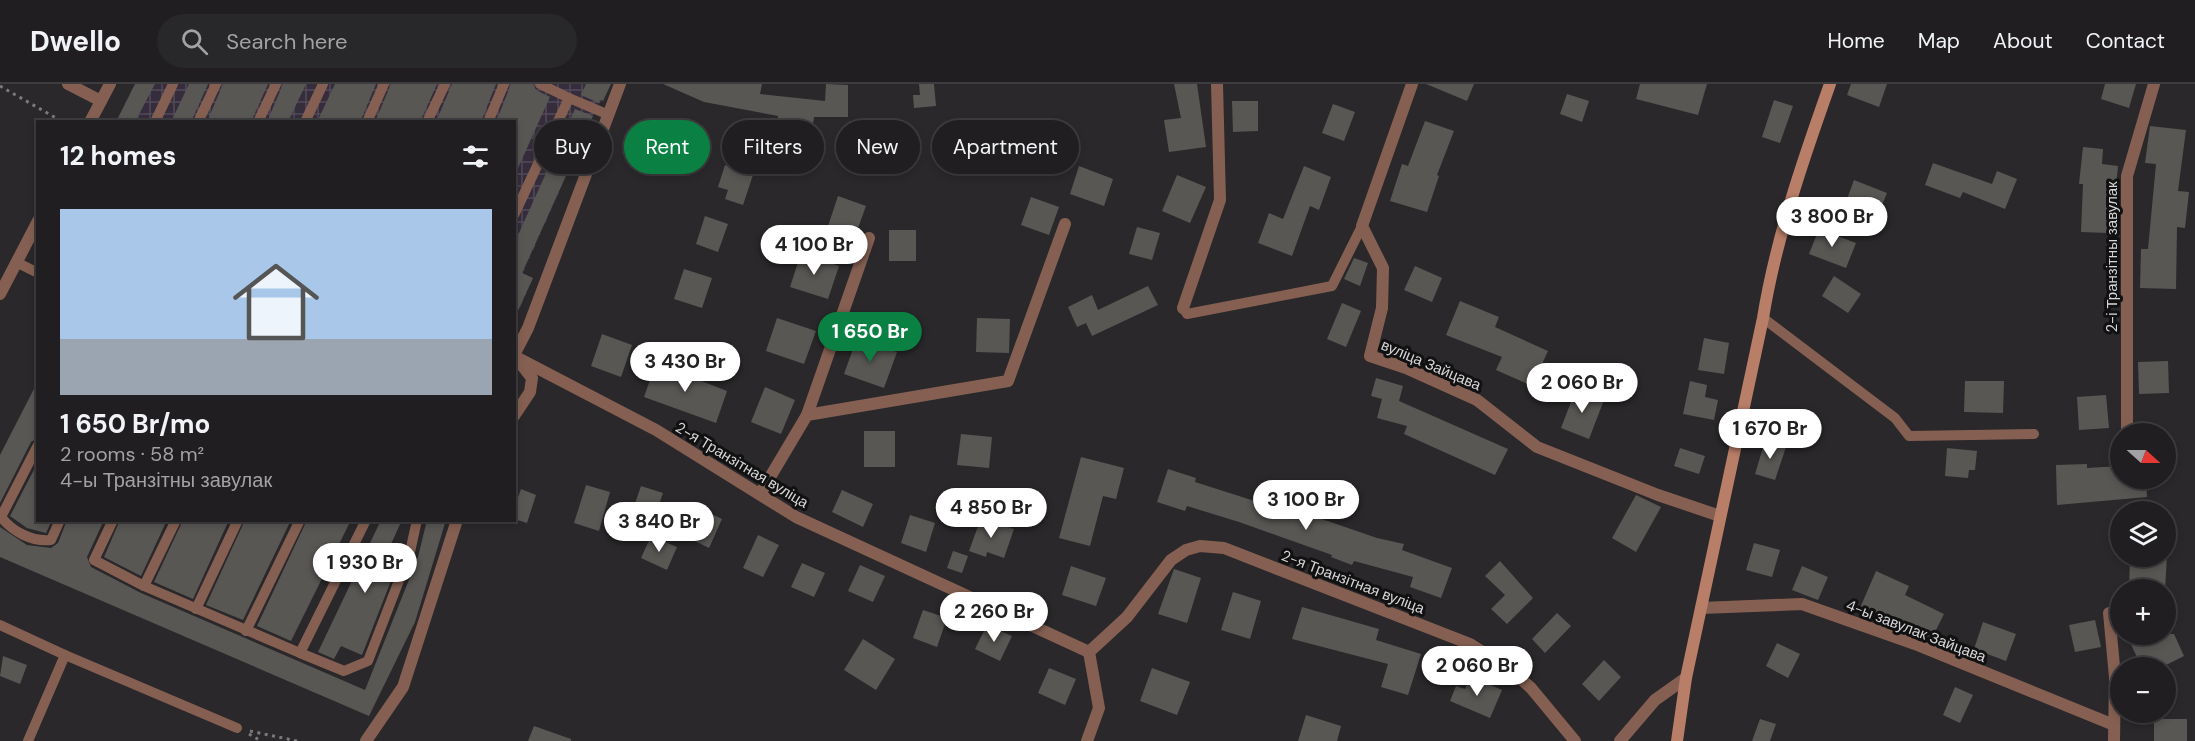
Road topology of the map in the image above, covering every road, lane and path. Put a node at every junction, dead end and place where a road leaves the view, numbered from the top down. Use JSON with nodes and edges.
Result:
{"nodes":[{"id":1,"x":68,"y":84,"type":"edge"},
{"id":2,"x":110,"y":84,"type":"edge"},
{"id":3,"x":173,"y":84,"type":"edge"},
{"id":4,"x":216,"y":84,"type":"edge"},
{"id":5,"x":276,"y":84,"type":"edge"},
{"id":6,"x":323,"y":84,"type":"edge"},
{"id":7,"x":384,"y":84,"type":"edge"},
{"id":8,"x":445,"y":84,"type":"edge"},
{"id":9,"x":504,"y":84,"type":"edge"},
{"id":10,"x":540,"y":84,"type":"edge"},
{"id":11,"x":620,"y":84,"type":"edge"},
{"id":12,"x":1216,"y":84,"type":"edge"},
{"id":13,"x":1412,"y":84,"type":"edge"},
{"id":14,"x":1830,"y":84,"type":"edge"},
{"id":15,"x":2154,"y":84,"type":"edge"},
{"id":16,"x":0,"y":86,"type":"edge"},
{"id":17,"x":569,"y":98,"type":"junction"},
{"id":18,"x":100,"y":101,"type":"junction"},
{"id":19,"x":609,"y":115,"type":"junction"},
{"id":20,"x":60,"y":120,"type":"edge"},
{"id":21,"x":91,"y":120,"type":"edge"},
{"id":22,"x":156,"y":120,"type":"edge"},
{"id":23,"x":199,"y":120,"type":"edge"},
{"id":24,"x":259,"y":120,"type":"edge"},
{"id":25,"x":305,"y":120,"type":"edge"},
{"id":26,"x":368,"y":120,"type":"edge"},
{"id":27,"x":428,"y":120,"type":"edge"},
{"id":28,"x":489,"y":120,"type":"edge"},
{"id":29,"x":516,"y":211,"type":"edge"},
{"id":30,"x":1065,"y":224,"type":"dead end"},
{"id":31,"x":36,"y":225,"type":"edge"},
{"id":32,"x":1362,"y":226,"type":"junction"},
{"id":33,"x":869,"y":238,"type":"dead end"},
{"id":34,"x":16,"y":262,"type":"junction"},
{"id":35,"x":36,"y":272,"type":"edge"},
{"id":36,"x":0,"y":294,"type":"edge"},
{"id":37,"x":1183,"y":308,"type":"joint"},
{"id":38,"x":1763,"y":318,"type":"junction"},
{"id":39,"x":516,"y":352,"type":"edge"},
{"id":40,"x":516,"y":357,"type":"edge"},
{"id":41,"x":516,"y":358,"type":"edge"},
{"id":42,"x":516,"y":413,"type":"edge"},
{"id":43,"x":807,"y":416,"type":"junction"},
{"id":44,"x":2127,"y":423,"type":"edge"},
{"id":45,"x":2034,"y":434,"type":"dead end"},
{"id":46,"x":36,"y":449,"type":"edge"},
{"id":47,"x":760,"y":494,"type":"junction"},
{"id":48,"x":1720,"y":516,"type":"junction"},
{"id":49,"x":59,"y":522,"type":"edge"},
{"id":50,"x":112,"y":522,"type":"edge"},
{"id":51,"x":175,"y":522,"type":"edge"},
{"id":52,"x":237,"y":522,"type":"edge"},
{"id":53,"x":299,"y":522,"type":"edge"},
{"id":54,"x":365,"y":522,"type":"edge"},
{"id":55,"x":417,"y":522,"type":"edge"},
{"id":56,"x":456,"y":522,"type":"edge"},
{"id":57,"x":144,"y":586,"type":"junction"},
{"id":58,"x":1701,"y":608,"type":"junction"},
{"id":59,"x":196,"y":609,"type":"junction"},
{"id":60,"x":2109,"y":613,"type":"dead end"},
{"id":61,"x":0,"y":625,"type":"edge"},
{"id":62,"x":246,"y":631,"type":"junction"},
{"id":63,"x":1089,"y":652,"type":"junction"},
{"id":64,"x":300,"y":653,"type":"junction"},
{"id":65,"x":65,"y":656,"type":"junction"},
{"id":66,"x":1686,"y":678,"type":"junction"},
{"id":67,"x":2114,"y":725,"type":"junction"},
{"id":68,"x":237,"y":728,"type":"joint"},
{"id":69,"x":28,"y":741,"type":"edge"},
{"id":70,"x":297,"y":741,"type":"edge"},
{"id":71,"x":366,"y":741,"type":"edge"},
{"id":72,"x":1086,"y":741,"type":"edge"},
{"id":73,"x":1575,"y":741,"type":"edge"},
{"id":74,"x":1620,"y":741,"type":"edge"},
{"id":75,"x":1677,"y":741,"type":"edge"},
{"id":76,"x":2114,"y":741,"type":"edge"}],
"edges":[{"from":1,"to":18,"type":"street"},
{"from":2,"to":18,"type":"street"},
{"from":3,"to":22,"type":"lane"},
{"from":4,"to":23,"type":"lane"},
{"from":5,"to":24,"type":"lane"},
{"from":6,"to":25,"type":"lane"},
{"from":7,"to":26,"type":"lane"},
{"from":8,"to":27,"type":"lane"},
{"from":9,"to":28,"type":"lane"},
{"from":10,"to":17,"type":"lane"},
{"from":11,"to":19,"type":"street"},
{"from":12,"to":37,"type":"street"},
{"from":13,"to":32,"type":"street"},
{"from":14,"to":38,"type":"street"},
{"from":15,"to":44,"type":"street","name":"2-і Транзітны завулак"},
{"from":16,"to":20,"type":"path"},
{"from":17,"to":19,"type":"lane"},
{"from":17,"to":29,"type":"lane"},
{"from":18,"to":21,"type":"street"},
{"from":19,"to":39,"type":"street"},
{"from":30,"to":43,"type":"street"},
{"from":31,"to":34,"type":"street"},
{"from":32,"to":37,"type":"lane"},
{"from":32,"to":48,"type":"street","name":"вуліца Зайцава"},
{"from":33,"to":43,"type":"street"},
{"from":34,"to":35,"type":"lane"},
{"from":34,"to":36,"type":"street"},
{"from":38,"to":45,"type":"lane"},
{"from":38,"to":48,"type":"street"},
{"from":40,"to":47,"type":"street","name":"2-я Транзітная вуліца"},
{"from":41,"to":42,"type":"street"},
{"from":43,"to":47,"type":"street"},
{"from":46,"to":49,"type":"lane"},
{"from":47,"to":63,"type":"street","name":"2-я Транзітная вуліца"},
{"from":48,"to":58,"type":"street"},
{"from":50,"to":57,"type":"lane"},
{"from":51,"to":57,"type":"lane"},
{"from":52,"to":59,"type":"lane"},
{"from":53,"to":62,"type":"lane"},
{"from":54,"to":64,"type":"lane"},
{"from":55,"to":64,"type":"lane"},
{"from":56,"to":71,"type":"street"},
{"from":57,"to":59,"type":"lane"},
{"from":58,"to":66,"type":"street"},
{"from":58,"to":67,"type":"street","name":"4-ы завулак Зайцава"},
{"from":59,"to":62,"type":"lane"},
{"from":60,"to":67,"type":"street"},
{"from":61,"to":65,"type":"lane"},
{"from":62,"to":64,"type":"lane"},
{"from":63,"to":72,"type":"street"},
{"from":63,"to":73,"type":"street","name":"2-я Транзітная вуліца"},
{"from":65,"to":68,"type":"lane"},
{"from":65,"to":69,"type":"lane"},
{"from":66,"to":74,"type":"street"},
{"from":66,"to":75,"type":"street"},
{"from":67,"to":76,"type":"street"},
{"from":68,"to":70,"type":"path"}]}
